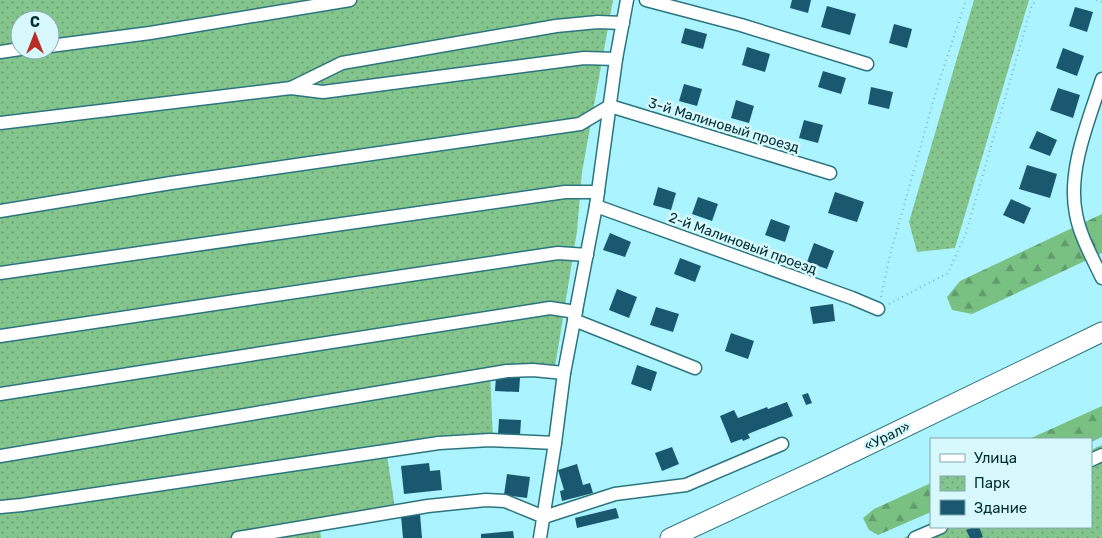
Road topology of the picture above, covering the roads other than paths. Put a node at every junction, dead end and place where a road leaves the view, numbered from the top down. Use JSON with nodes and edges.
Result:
{"nodes":[{"id":1,"x":350,"y":0,"type":"edge"},
{"id":2,"x":627,"y":0,"type":"edge"},
{"id":3,"x":646,"y":0,"type":"edge"},
{"id":4,"x":623,"y":22,"type":"junction"},
{"id":5,"x":60,"y":45,"type":"edge"},
{"id":6,"x":616,"y":59,"type":"junction"},
{"id":7,"x":867,"y":64,"type":"dead end"},
{"id":8,"x":1102,"y":79,"type":"edge"},
{"id":9,"x":291,"y":88,"type":"junction"},
{"id":10,"x":610,"y":106,"type":"junction"},
{"id":11,"x":0,"y":122,"type":"edge"},
{"id":12,"x":830,"y":173,"type":"dead end"},
{"id":13,"x":598,"y":192,"type":"junction"},
{"id":14,"x":596,"y":206,"type":"junction"},
{"id":15,"x":0,"y":211,"type":"edge"},
{"id":16,"x":587,"y":255,"type":"junction"},
{"id":17,"x":0,"y":273,"type":"edge"},
{"id":18,"x":1102,"y":278,"type":"edge"},
{"id":19,"x":878,"y":309,"type":"road end"},
{"id":20,"x":575,"y":316,"type":"junction"},
{"id":21,"x":1102,"y":332,"type":"edge"},
{"id":22,"x":0,"y":336,"type":"edge"},
{"id":23,"x":1102,"y":346,"type":"edge"},
{"id":24,"x":695,"y":368,"type":"dead end"},
{"id":25,"x":564,"y":373,"type":"junction"},
{"id":26,"x":0,"y":394,"type":"edge"},
{"id":27,"x":555,"y":443,"type":"junction"},
{"id":28,"x":782,"y":444,"type":"dead end"},
{"id":29,"x":0,"y":456,"type":"edge"},
{"id":30,"x":0,"y":507,"type":"edge"},
{"id":31,"x":544,"y":517,"type":"junction"},
{"id":32,"x":939,"y":528,"type":"edge"},
{"id":33,"x":238,"y":538,"type":"edge"},
{"id":34,"x":540,"y":538,"type":"edge"},
{"id":35,"x":670,"y":538,"type":"edge"},
{"id":36,"x":699,"y":538,"type":"edge"},
{"id":37,"x":915,"y":538,"type":"edge"}],
"edges":[{"from":1,"to":5,"type":"street"},
{"from":2,"to":4,"type":"street"},
{"from":3,"to":7,"type":"street"},
{"from":4,"to":6,"type":"street"},
{"from":4,"to":9,"type":"street"},
{"from":6,"to":9,"type":"street"},
{"from":6,"to":10,"type":"street"},
{"from":8,"to":18,"type":"street"},
{"from":9,"to":11,"type":"street"},
{"from":10,"to":12,"type":"street","name":"3-й Малиновый проезд"},
{"from":10,"to":13,"type":"street"},
{"from":10,"to":15,"type":"street"},
{"from":13,"to":14,"type":"street"},
{"from":13,"to":17,"type":"street"},
{"from":14,"to":16,"type":"street"},
{"from":14,"to":19,"type":"street","name":"2-й Малиновый проезд"},
{"from":16,"to":20,"type":"street"},
{"from":16,"to":22,"type":"street"},
{"from":20,"to":24,"type":"street"},
{"from":20,"to":25,"type":"street"},
{"from":20,"to":26,"type":"street"},
{"from":21,"to":35,"type":"highway","name":"«Урал»"},
{"from":23,"to":36,"type":"highway","name":"«Урал»"},
{"from":25,"to":27,"type":"street"},
{"from":25,"to":29,"type":"street"},
{"from":27,"to":30,"type":"street"},
{"from":27,"to":31,"type":"street"},
{"from":28,"to":31,"type":"street"},
{"from":31,"to":33,"type":"street"},
{"from":31,"to":34,"type":"street"},
{"from":32,"to":37,"type":"street"}]}
